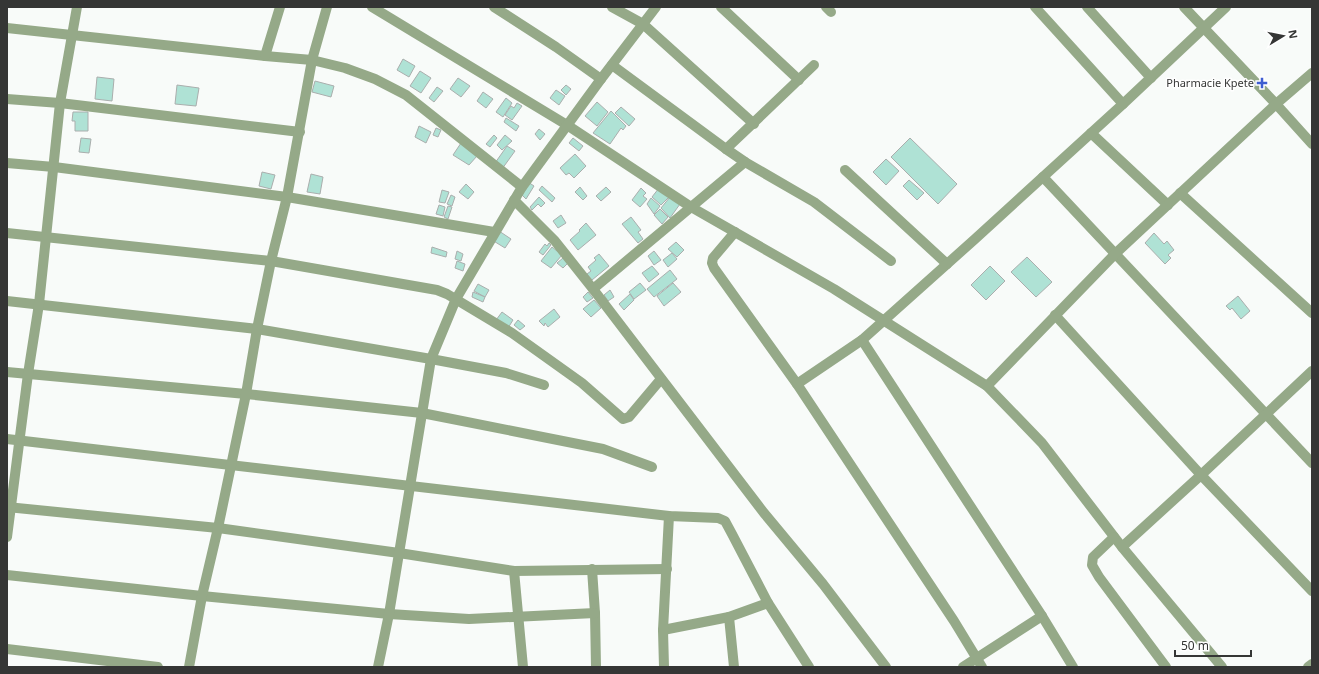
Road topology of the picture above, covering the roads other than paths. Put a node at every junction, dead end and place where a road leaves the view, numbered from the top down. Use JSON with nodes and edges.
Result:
{"nodes":[{"id":1,"x":77,"y":7,"type":"edge"},
{"id":2,"x":280,"y":7,"type":"edge"},
{"id":3,"x":327,"y":7,"type":"edge"},
{"id":4,"x":372,"y":7,"type":"edge"},
{"id":5,"x":494,"y":7,"type":"edge"},
{"id":6,"x":612,"y":7,"type":"edge"},
{"id":7,"x":656,"y":7,"type":"edge"},
{"id":8,"x":722,"y":7,"type":"edge"},
{"id":9,"x":1035,"y":7,"type":"edge"},
{"id":10,"x":1087,"y":7,"type":"edge"},
{"id":11,"x":1184,"y":7,"type":"edge"},
{"id":12,"x":1226,"y":7,"type":"edge"},
{"id":13,"x":643,"y":24,"type":"junction"},
{"id":14,"x":7,"y":28,"type":"edge"},
{"id":15,"x":1203,"y":29,"type":"junction"},
{"id":16,"x":72,"y":34,"type":"junction"},
{"id":17,"x":265,"y":56,"type":"junction"},
{"id":18,"x":312,"y":60,"type":"junction"},
{"id":19,"x":612,"y":65,"type":"junction"},
{"id":20,"x":814,"y":65,"type":"dead end"},
{"id":21,"x":1312,"y":72,"type":"edge"},
{"id":22,"x":1151,"y":78,"type":"junction"},
{"id":23,"x":601,"y":79,"type":"junction"},
{"id":24,"x":799,"y":80,"type":"junction"},
{"id":25,"x":7,"y":99,"type":"edge"},
{"id":26,"x":60,"y":103,"type":"junction"},
{"id":27,"x":1124,"y":104,"type":"junction"},
{"id":28,"x":1276,"y":104,"type":"junction"},
{"id":29,"x":754,"y":124,"type":"junction"},
{"id":30,"x":567,"y":125,"type":"junction"},
{"id":31,"x":300,"y":132,"type":"junction"},
{"id":32,"x":1091,"y":133,"type":"junction"},
{"id":33,"x":1312,"y":144,"type":"edge"},
{"id":34,"x":726,"y":149,"type":"junction"},
{"id":35,"x":744,"y":162,"type":"junction"},
{"id":36,"x":7,"y":163,"type":"edge"},
{"id":37,"x":54,"y":167,"type":"junction"},
{"id":38,"x":845,"y":170,"type":"dead end"},
{"id":39,"x":1042,"y":176,"type":"junction"},
{"id":40,"x":522,"y":187,"type":"junction"},
{"id":41,"x":1180,"y":193,"type":"junction"},
{"id":42,"x":287,"y":197,"type":"junction"},
{"id":43,"x":514,"y":200,"type":"junction"},
{"id":44,"x":1168,"y":205,"type":"junction"},
{"id":45,"x":691,"y":207,"type":"junction"},
{"id":46,"x":494,"y":232,"type":"junction"},
{"id":47,"x":735,"y":232,"type":"junction"},
{"id":48,"x":7,"y":233,"type":"edge"},
{"id":49,"x":46,"y":237,"type":"junction"},
{"id":50,"x":1115,"y":254,"type":"junction"},
{"id":51,"x":271,"y":261,"type":"junction"},
{"id":52,"x":891,"y":261,"type":"dead end"},
{"id":53,"x":947,"y":264,"type":"junction"},
{"id":54,"x":593,"y":289,"type":"junction"},
{"id":55,"x":456,"y":299,"type":"junction"},
{"id":56,"x":7,"y":301,"type":"edge"},
{"id":57,"x":39,"y":304,"type":"junction"},
{"id":58,"x":1312,"y":313,"type":"edge"},
{"id":59,"x":1055,"y":314,"type":"junction"},
{"id":60,"x":883,"y":320,"type":"junction"},
{"id":61,"x":257,"y":330,"type":"junction"},
{"id":62,"x":862,"y":340,"type":"junction"},
{"id":63,"x":431,"y":359,"type":"junction"},
{"id":64,"x":1312,"y":371,"type":"edge"},
{"id":65,"x":7,"y":372,"type":"edge"},
{"id":66,"x":28,"y":374,"type":"junction"},
{"id":67,"x":661,"y":379,"type":"junction"},
{"id":68,"x":797,"y":384,"type":"junction"},
{"id":69,"x":544,"y":385,"type":"dead end"},
{"id":70,"x":987,"y":386,"type":"junction"},
{"id":71,"x":246,"y":394,"type":"junction"},
{"id":72,"x":422,"y":413,"type":"junction"},
{"id":73,"x":1267,"y":414,"type":"junction"},
{"id":74,"x":7,"y":439,"type":"edge"},
{"id":75,"x":19,"y":440,"type":"junction"},
{"id":76,"x":1312,"y":463,"type":"edge"},
{"id":77,"x":230,"y":464,"type":"junction"},
{"id":78,"x":652,"y":467,"type":"dead end"},
{"id":79,"x":1202,"y":475,"type":"junction"},
{"id":80,"x":410,"y":487,"type":"junction"},
{"id":81,"x":9,"y":507,"type":"edge"},
{"id":82,"x":669,"y":516,"type":"junction"},
{"id":83,"x":218,"y":528,"type":"junction"},
{"id":84,"x":7,"y":537,"type":"edge"},
{"id":85,"x":1114,"y":537,"type":"junction"},
{"id":86,"x":1122,"y":547,"type":"junction"},
{"id":87,"x":399,"y":553,"type":"junction"},
{"id":88,"x":592,"y":569,"type":"junction"},
{"id":89,"x":666,"y":569,"type":"junction"},
{"id":90,"x":514,"y":571,"type":"junction"},
{"id":91,"x":7,"y":575,"type":"edge"},
{"id":92,"x":1312,"y":591,"type":"edge"},
{"id":93,"x":202,"y":596,"type":"junction"},
{"id":94,"x":768,"y":603,"type":"junction"},
{"id":95,"x":595,"y":613,"type":"junction"},
{"id":96,"x":389,"y":614,"type":"junction"},
{"id":97,"x":1042,"y":616,"type":"junction"},
{"id":98,"x":518,"y":617,"type":"junction"},
{"id":99,"x":729,"y":617,"type":"junction"},
{"id":100,"x":663,"y":630,"type":"junction"},
{"id":101,"x":7,"y":648,"type":"edge"},
{"id":102,"x":977,"y":657,"type":"junction"},
{"id":103,"x":1312,"y":664,"type":"edge"},
{"id":104,"x":158,"y":667,"type":"edge"},
{"id":105,"x":189,"y":667,"type":"edge"},
{"id":106,"x":378,"y":667,"type":"edge"},
{"id":107,"x":523,"y":667,"type":"edge"},
{"id":108,"x":596,"y":667,"type":"edge"},
{"id":109,"x":664,"y":667,"type":"edge"},
{"id":110,"x":734,"y":667,"type":"edge"},
{"id":111,"x":809,"y":667,"type":"edge"},
{"id":112,"x":886,"y":667,"type":"edge"},
{"id":113,"x":963,"y":667,"type":"edge"},
{"id":114,"x":982,"y":667,"type":"edge"},
{"id":115,"x":1073,"y":667,"type":"edge"},
{"id":116,"x":1166,"y":667,"type":"edge"},
{"id":117,"x":1222,"y":667,"type":"edge"},
{"id":118,"x":1308,"y":667,"type":"edge"}],
"edges":[{"from":1,"to":16,"type":"street"},
{"from":2,"to":17,"type":"street"},
{"from":3,"to":18,"type":"street"},
{"from":4,"to":30,"type":"street"},
{"from":5,"to":23,"type":"street"},
{"from":6,"to":13,"type":"street"},
{"from":7,"to":13,"type":"street"},
{"from":8,"to":24,"type":"street"},
{"from":9,"to":27,"type":"street"},
{"from":10,"to":22,"type":"street"},
{"from":11,"to":15,"type":"street"},
{"from":12,"to":15,"type":"street"},
{"from":13,"to":19,"type":"street"},
{"from":13,"to":29,"type":"street"},
{"from":14,"to":16,"type":"street"},
{"from":15,"to":22,"type":"street"},
{"from":15,"to":28,"type":"street"},
{"from":16,"to":17,"type":"street"},
{"from":16,"to":26,"type":"street"},
{"from":17,"to":18,"type":"street"},
{"from":18,"to":31,"type":"street"},
{"from":18,"to":40,"type":"street"},
{"from":19,"to":23,"type":"street"},
{"from":19,"to":34,"type":"street"},
{"from":20,"to":24,"type":"street"},
{"from":21,"to":28,"type":"street"},
{"from":22,"to":27,"type":"street"},
{"from":23,"to":30,"type":"street"},
{"from":24,"to":29,"type":"street"},
{"from":25,"to":26,"type":"street"},
{"from":26,"to":31,"type":"street"},
{"from":26,"to":37,"type":"street"},
{"from":27,"to":32,"type":"street"},
{"from":28,"to":33,"type":"street"},
{"from":28,"to":41,"type":"street"},
{"from":29,"to":34,"type":"street"},
{"from":30,"to":40,"type":"street"},
{"from":30,"to":45,"type":"street"},
{"from":31,"to":42,"type":"street"},
{"from":32,"to":39,"type":"street"},
{"from":32,"to":44,"type":"street"},
{"from":34,"to":35,"type":"street"},
{"from":35,"to":45,"type":"street"},
{"from":35,"to":52,"type":"street"},
{"from":36,"to":37,"type":"street"},
{"from":37,"to":42,"type":"street"},
{"from":37,"to":49,"type":"street"},
{"from":38,"to":53,"type":"street"},
{"from":39,"to":50,"type":"street"},
{"from":39,"to":53,"type":"street"},
{"from":40,"to":43,"type":"street"},
{"from":41,"to":44,"type":"street"},
{"from":41,"to":58,"type":"street"},
{"from":42,"to":46,"type":"street"},
{"from":42,"to":51,"type":"street"},
{"from":43,"to":46,"type":"street"},
{"from":43,"to":54,"type":"street"},
{"from":44,"to":50,"type":"street"},
{"from":45,"to":47,"type":"street"},
{"from":45,"to":54,"type":"street"},
{"from":46,"to":55,"type":"street"},
{"from":47,"to":60,"type":"street"},
{"from":47,"to":68,"type":"street"},
{"from":48,"to":49,"type":"street"},
{"from":49,"to":51,"type":"street"},
{"from":49,"to":57,"type":"street"},
{"from":50,"to":59,"type":"street"},
{"from":50,"to":73,"type":"street"},
{"from":51,"to":55,"type":"street"},
{"from":51,"to":61,"type":"street"},
{"from":53,"to":60,"type":"street"},
{"from":54,"to":67,"type":"street"},
{"from":55,"to":63,"type":"street"},
{"from":55,"to":67,"type":"street"},
{"from":56,"to":57,"type":"street"},
{"from":57,"to":61,"type":"street"},
{"from":57,"to":66,"type":"street"},
{"from":59,"to":70,"type":"street"},
{"from":59,"to":79,"type":"street"},
{"from":60,"to":62,"type":"street"},
{"from":60,"to":70,"type":"street"},
{"from":61,"to":63,"type":"street"},
{"from":61,"to":71,"type":"street"},
{"from":62,"to":68,"type":"street"},
{"from":62,"to":97,"type":"street"},
{"from":63,"to":69,"type":"street"},
{"from":63,"to":72,"type":"street"},
{"from":64,"to":73,"type":"street"},
{"from":65,"to":66,"type":"street"},
{"from":66,"to":71,"type":"street"},
{"from":66,"to":75,"type":"street"},
{"from":67,"to":112,"type":"street"},
{"from":68,"to":102,"type":"street"},
{"from":70,"to":85,"type":"street"},
{"from":71,"to":72,"type":"street"},
{"from":71,"to":77,"type":"street"},
{"from":72,"to":78,"type":"street"},
{"from":72,"to":80,"type":"street"},
{"from":73,"to":76,"type":"street"},
{"from":73,"to":79,"type":"street"},
{"from":74,"to":75,"type":"street"},
{"from":75,"to":77,"type":"street"},
{"from":75,"to":81,"type":"street"},
{"from":77,"to":80,"type":"street"},
{"from":77,"to":83,"type":"street"},
{"from":79,"to":86,"type":"street"},
{"from":79,"to":92,"type":"street"},
{"from":80,"to":82,"type":"street"},
{"from":80,"to":87,"type":"street"},
{"from":81,"to":83,"type":"street"},
{"from":81,"to":84,"type":"street"},
{"from":82,"to":89,"type":"street"},
{"from":82,"to":94,"type":"street"},
{"from":83,"to":87,"type":"street"},
{"from":83,"to":93,"type":"street"},
{"from":85,"to":86,"type":"street"},
{"from":85,"to":116,"type":"street"},
{"from":86,"to":117,"type":"street"},
{"from":87,"to":90,"type":"street"},
{"from":87,"to":96,"type":"street"},
{"from":88,"to":89,"type":"street"},
{"from":88,"to":90,"type":"street"},
{"from":88,"to":95,"type":"street"},
{"from":89,"to":100,"type":"street"},
{"from":90,"to":98,"type":"street"},
{"from":91,"to":93,"type":"street"},
{"from":93,"to":96,"type":"street"},
{"from":93,"to":105,"type":"street"},
{"from":94,"to":99,"type":"street"},
{"from":94,"to":111,"type":"street"},
{"from":95,"to":98,"type":"street"},
{"from":95,"to":108,"type":"street"},
{"from":96,"to":98,"type":"street"},
{"from":96,"to":106,"type":"street"},
{"from":97,"to":102,"type":"street"},
{"from":97,"to":115,"type":"street"},
{"from":98,"to":107,"type":"street"},
{"from":99,"to":100,"type":"street"},
{"from":99,"to":110,"type":"street"},
{"from":100,"to":109,"type":"street"},
{"from":101,"to":104,"type":"street"},
{"from":102,"to":113,"type":"street"},
{"from":102,"to":114,"type":"street"},
{"from":103,"to":118,"type":"street"}]}
